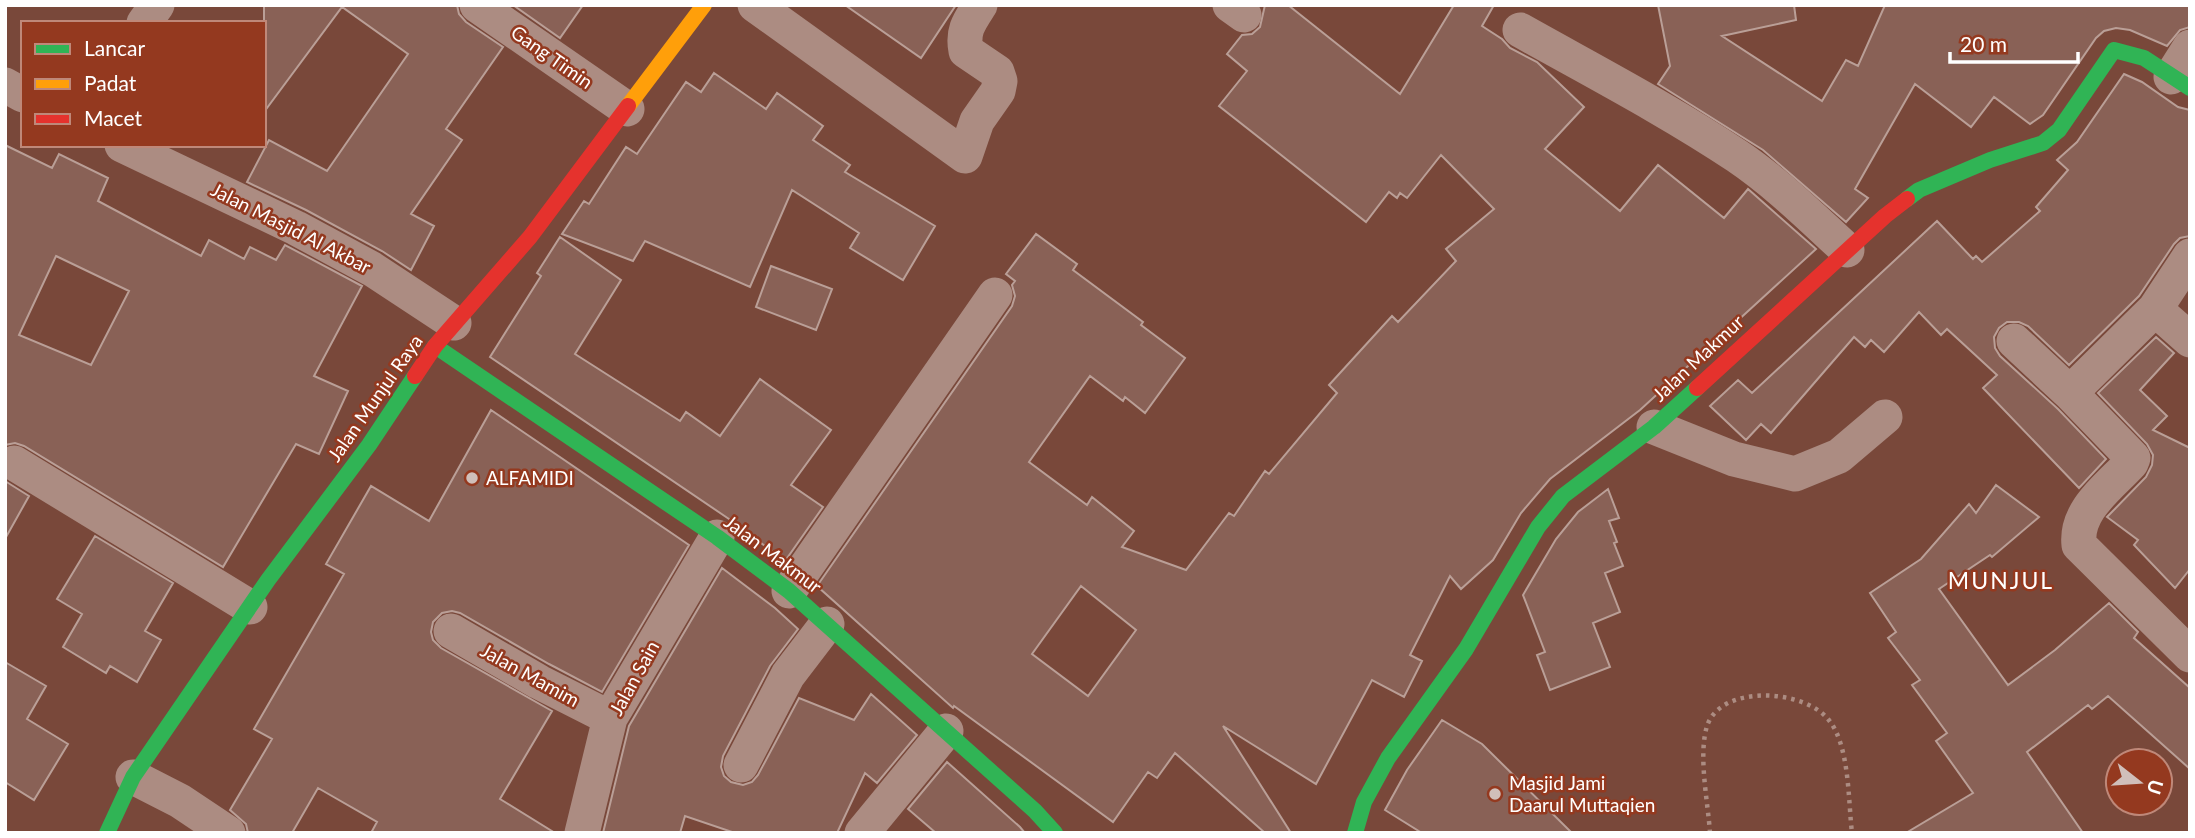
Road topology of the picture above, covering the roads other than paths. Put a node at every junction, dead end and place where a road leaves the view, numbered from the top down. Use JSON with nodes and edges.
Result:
{"nodes":[{"id":1,"x":157,"y":5,"type":"edge"},
{"id":2,"x":477,"y":5,"type":"edge"},
{"id":3,"x":704,"y":5,"type":"edge"},
{"id":4,"x":755,"y":5,"type":"edge"},
{"id":5,"x":980,"y":5,"type":"edge"},
{"id":6,"x":145,"y":21,"type":"edge"},
{"id":7,"x":1521,"y":30,"type":"dead end"},
{"id":8,"x":2190,"y":47,"type":"edge"},
{"id":9,"x":2180,"y":83,"type":"edge"},
{"id":10,"x":5,"y":85,"type":"edge"},
{"id":11,"x":21,"y":94,"type":"edge"},
{"id":12,"x":627,"y":109,"type":"junction"},
{"id":13,"x":126,"y":147,"type":"edge"},
{"id":14,"x":1847,"y":250,"type":"junction"},
{"id":15,"x":2190,"y":256,"type":"edge"},
{"id":16,"x":995,"y":295,"type":"dead end"},
{"id":17,"x":2154,"y":309,"type":"junction"},
{"id":18,"x":445,"y":335,"type":"junction"},
{"id":19,"x":2014,"y":341,"type":"dead end"},
{"id":20,"x":2190,"y":341,"type":"edge"},
{"id":21,"x":2072,"y":395,"type":"junction"},
{"id":22,"x":1885,"y":417,"type":"dead end"},
{"id":23,"x":1654,"y":427,"type":"junction"},
{"id":24,"x":14,"y":463,"type":"dead end"},
{"id":25,"x":717,"y":537,"type":"junction"},
{"id":26,"x":789,"y":591,"type":"junction"},
{"id":27,"x":250,"y":607,"type":"junction"},
{"id":28,"x":827,"y":624,"type":"junction"},
{"id":29,"x":452,"y":631,"type":"dead end"},
{"id":30,"x":2190,"y":655,"type":"edge"},
{"id":31,"x":610,"y":718,"type":"junction"},
{"id":32,"x":946,"y":732,"type":"junction"},
{"id":33,"x":741,"y":765,"type":"dead end"},
{"id":34,"x":133,"y":777,"type":"junction"},
{"id":35,"x":107,"y":833,"type":"edge"},
{"id":36,"x":228,"y":833,"type":"edge"},
{"id":37,"x":582,"y":833,"type":"edge"},
{"id":38,"x":862,"y":833,"type":"edge"},
{"id":39,"x":1055,"y":833,"type":"edge"},
{"id":40,"x":1355,"y":833,"type":"edge"}],
"edges":[{"from":1,"to":6,"type":"street"},
{"from":2,"to":12,"type":"street","name":"Gang Timin"},
{"from":3,"to":12,"type":"street","name":"Jalan Munjul Raya"},
{"from":4,"to":5,"type":"street"},
{"from":7,"to":14,"type":"street"},
{"from":8,"to":9,"type":"street"},
{"from":9,"to":14,"type":"street","name":"Jalan Makmur"},
{"from":10,"to":11,"type":"street"},
{"from":12,"to":18,"type":"street","name":"Jalan Munjul Raya"},
{"from":13,"to":18,"type":"street","name":"Jalan Masjid Al Akbar"},
{"from":14,"to":23,"type":"street","name":"Jalan Makmur"},
{"from":15,"to":17,"type":"street"},
{"from":16,"to":26,"type":"street"},
{"from":17,"to":20,"type":"street"},
{"from":17,"to":21,"type":"street"},
{"from":18,"to":25,"type":"street","name":"Jalan Makmur"},
{"from":18,"to":27,"type":"street","name":"Jalan Munjul Raya"},
{"from":19,"to":21,"type":"street"},
{"from":21,"to":30,"type":"street"},
{"from":22,"to":23,"type":"street"},
{"from":23,"to":40,"type":"street","name":"Jalan Makmur"},
{"from":24,"to":27,"type":"street"},
{"from":25,"to":26,"type":"street","name":"Jalan Makmur"},
{"from":25,"to":31,"type":"street","name":"Jalan Sain"},
{"from":26,"to":28,"type":"street","name":"Jalan Makmur"},
{"from":27,"to":34,"type":"street","name":"Jalan Munjul Raya"},
{"from":28,"to":32,"type":"street","name":"Jalan Makmur"},
{"from":28,"to":33,"type":"street"},
{"from":29,"to":31,"type":"street","name":"Jalan Mamim"},
{"from":31,"to":37,"type":"street","name":"Jalan Sain"},
{"from":32,"to":38,"type":"street"},
{"from":32,"to":39,"type":"street","name":"Jalan Makmur"},
{"from":34,"to":35,"type":"street","name":"Jalan Munjul Raya"},
{"from":34,"to":36,"type":"street"}]}
